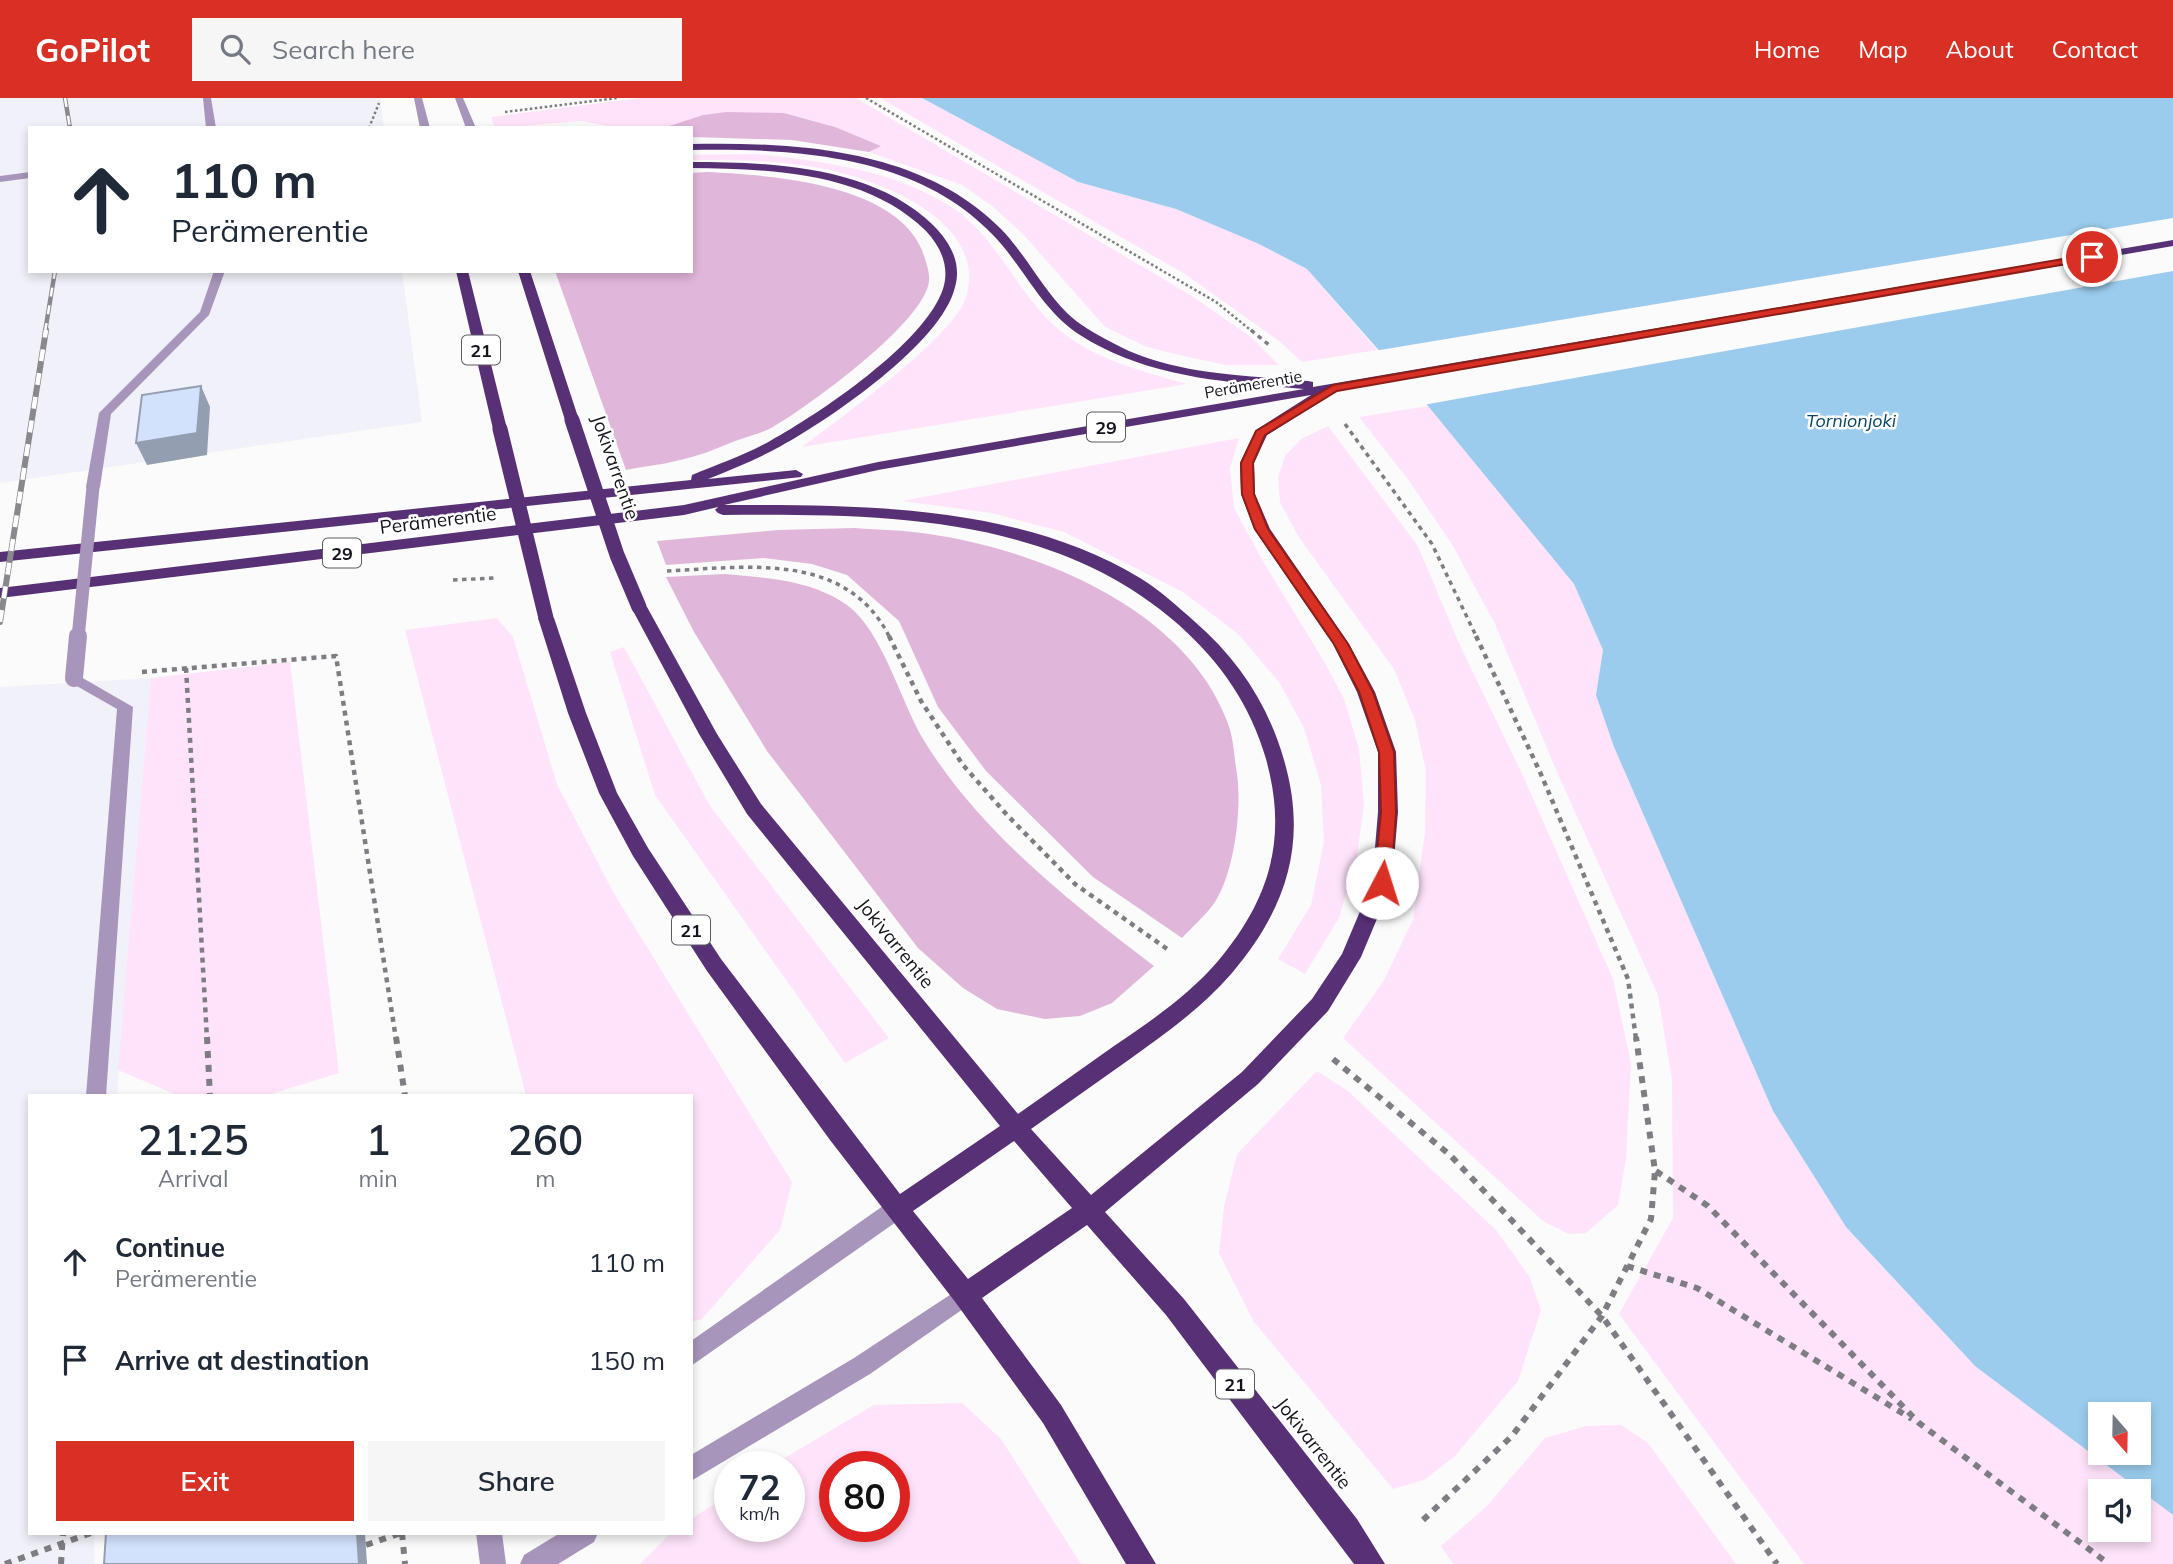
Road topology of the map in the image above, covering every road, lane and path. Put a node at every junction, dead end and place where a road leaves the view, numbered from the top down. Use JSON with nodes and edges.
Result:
{"nodes":[{"id":1,"x":207,"y":98,"type":"edge"},
{"id":2,"x":383,"y":98,"type":"edge"},
{"id":3,"x":418,"y":98,"type":"edge"},
{"id":4,"x":459,"y":98,"type":"edge"},
{"id":5,"x":617,"y":98,"type":"edge"},
{"id":6,"x":866,"y":98,"type":"edge"},
{"id":7,"x":504,"y":112,"type":"dead end"},
{"id":8,"x":211,"y":126,"type":"edge"},
{"id":9,"x":369,"y":126,"type":"edge"},
{"id":10,"x":425,"y":126,"type":"edge"},
{"id":11,"x":470,"y":126,"type":"edge"},
{"id":12,"x":693,"y":147,"type":"edge"},
{"id":13,"x":693,"y":165,"type":"edge"},
{"id":14,"x":28,"y":175,"type":"edge"},
{"id":15,"x":0,"y":179,"type":"edge"},
{"id":16,"x":2173,"y":243,"type":"edge"},
{"id":17,"x":219,"y":273,"type":"edge"},
{"id":18,"x":462,"y":273,"type":"edge"},
{"id":19,"x":525,"y":273,"type":"edge"},
{"id":20,"x":1269,"y":345,"type":"dead end"},
{"id":21,"x":1333,"y":388,"type":"junction"},
{"id":22,"x":1342,"y":421,"type":"dead end"},
{"id":23,"x":878,"y":466,"type":"junction"},
{"id":24,"x":680,"y":486,"type":"junction"},
{"id":25,"x":684,"y":510,"type":"junction"},
{"id":26,"x":0,"y":557,"type":"edge"},
{"id":27,"x":0,"y":593,"type":"edge"},
{"id":28,"x":186,"y":668,"type":"junction"},
{"id":29,"x":74,"y":678,"type":"junction"},
{"id":30,"x":1333,"y":1059,"type":"dead end"},
{"id":31,"x":96,"y":1094,"type":"edge"},
{"id":32,"x":210,"y":1094,"type":"edge"},
{"id":33,"x":405,"y":1094,"type":"edge"},
{"id":34,"x":1016,"y":1128,"type":"junction"},
{"id":35,"x":1655,"y":1171,"type":"junction"},
{"id":36,"x":898,"y":1208,"type":"junction"},
{"id":37,"x":1091,"y":1209,"type":"junction"},
{"id":38,"x":1627,"y":1266,"type":"junction"},
{"id":39,"x":965,"y":1295,"type":"junction"},
{"id":40,"x":1602,"y":1316,"type":"junction"},
{"id":41,"x":693,"y":1354,"type":"edge"},
{"id":42,"x":1919,"y":1423,"type":"junction"},
{"id":43,"x":693,"y":1468,"type":"edge"},
{"id":44,"x":1423,"y":1520,"type":"dead end"},
{"id":45,"x":63,"y":1535,"type":"edge"},
{"id":46,"x":86,"y":1535,"type":"edge"},
{"id":47,"x":395,"y":1535,"type":"edge"},
{"id":48,"x":401,"y":1535,"type":"edge"},
{"id":49,"x":489,"y":1535,"type":"edge"},
{"id":50,"x":582,"y":1535,"type":"edge"},
{"id":51,"x":62,"y":1543,"type":"junction"},
{"id":52,"x":366,"y":1545,"type":"dead end"},
{"id":53,"x":5,"y":1564,"type":"edge"},
{"id":54,"x":61,"y":1564,"type":"edge"},
{"id":55,"x":405,"y":1564,"type":"edge"},
{"id":56,"x":494,"y":1564,"type":"edge"},
{"id":57,"x":533,"y":1564,"type":"edge"},
{"id":58,"x":1142,"y":1564,"type":"edge"},
{"id":59,"x":1371,"y":1564,"type":"edge"},
{"id":60,"x":1777,"y":1564,"type":"edge"},
{"id":61,"x":2109,"y":1564,"type":"edge"}],
"edges":[{"from":1,"to":8,"type":"street"},
{"from":2,"to":9,"type":"path"},
{"from":3,"to":10,"type":"street"},
{"from":4,"to":11,"type":"street"},
{"from":5,"to":7,"type":"path"},
{"from":6,"to":20,"type":"path"},
{"from":12,"to":21,"type":"highway"},
{"from":13,"to":24,"type":"highway"},
{"from":14,"to":15,"type":"street"},
{"from":16,"to":21,"type":"highway","name":"Perämerentie","number":"29"},
{"from":17,"to":29,"type":"street","bridge":true},
{"from":18,"to":36,"type":"highway","number":"21","bridge":true},
{"from":19,"to":34,"type":"highway","name":"Jokivarrentie","number":"21","bridge":true},
{"from":21,"to":23,"type":"highway","name":"Perämerentie","number":"29"},
{"from":21,"to":37,"type":"highway"},
{"from":22,"to":35,"type":"path"},
{"from":23,"to":24,"type":"highway","name":"Perämerentie","number":"29"},
{"from":23,"to":25,"type":"highway","name":"Perämerentie","number":"29"},
{"from":24,"to":26,"type":"highway","name":"Perämerentie","number":"29"},
{"from":25,"to":27,"type":"highway","name":"Perämerentie","number":"29"},
{"from":25,"to":34,"type":"highway"},
{"from":28,"to":29,"type":"path"},
{"from":28,"to":32,"type":"path"},
{"from":28,"to":33,"type":"path"},
{"from":29,"to":31,"type":"street"},
{"from":30,"to":40,"type":"path"},
{"from":34,"to":36,"type":"highway"},
{"from":34,"to":37,"type":"highway","name":"Jokivarrentie","number":"21"},
{"from":35,"to":38,"type":"path"},
{"from":35,"to":42,"type":"path"},
{"from":36,"to":39,"type":"highway","number":"21"},
{"from":36,"to":41,"type":"street"},
{"from":37,"to":39,"type":"highway"},
{"from":37,"to":59,"type":"highway","name":"Jokivarrentie","number":"21"},
{"from":38,"to":40,"type":"path"},
{"from":38,"to":42,"type":"path"},
{"from":39,"to":43,"type":"street"},
{"from":39,"to":58,"type":"highway","number":"21"},
{"from":40,"to":44,"type":"path"},
{"from":40,"to":60,"type":"path"},
{"from":42,"to":61,"type":"path"},
{"from":45,"to":51,"type":"path"},
{"from":46,"to":51,"type":"path"},
{"from":47,"to":52,"type":"path"},
{"from":48,"to":55,"type":"path"},
{"from":49,"to":56,"type":"street"},
{"from":50,"to":57,"type":"street"},
{"from":51,"to":53,"type":"path"},
{"from":51,"to":54,"type":"path"}]}
